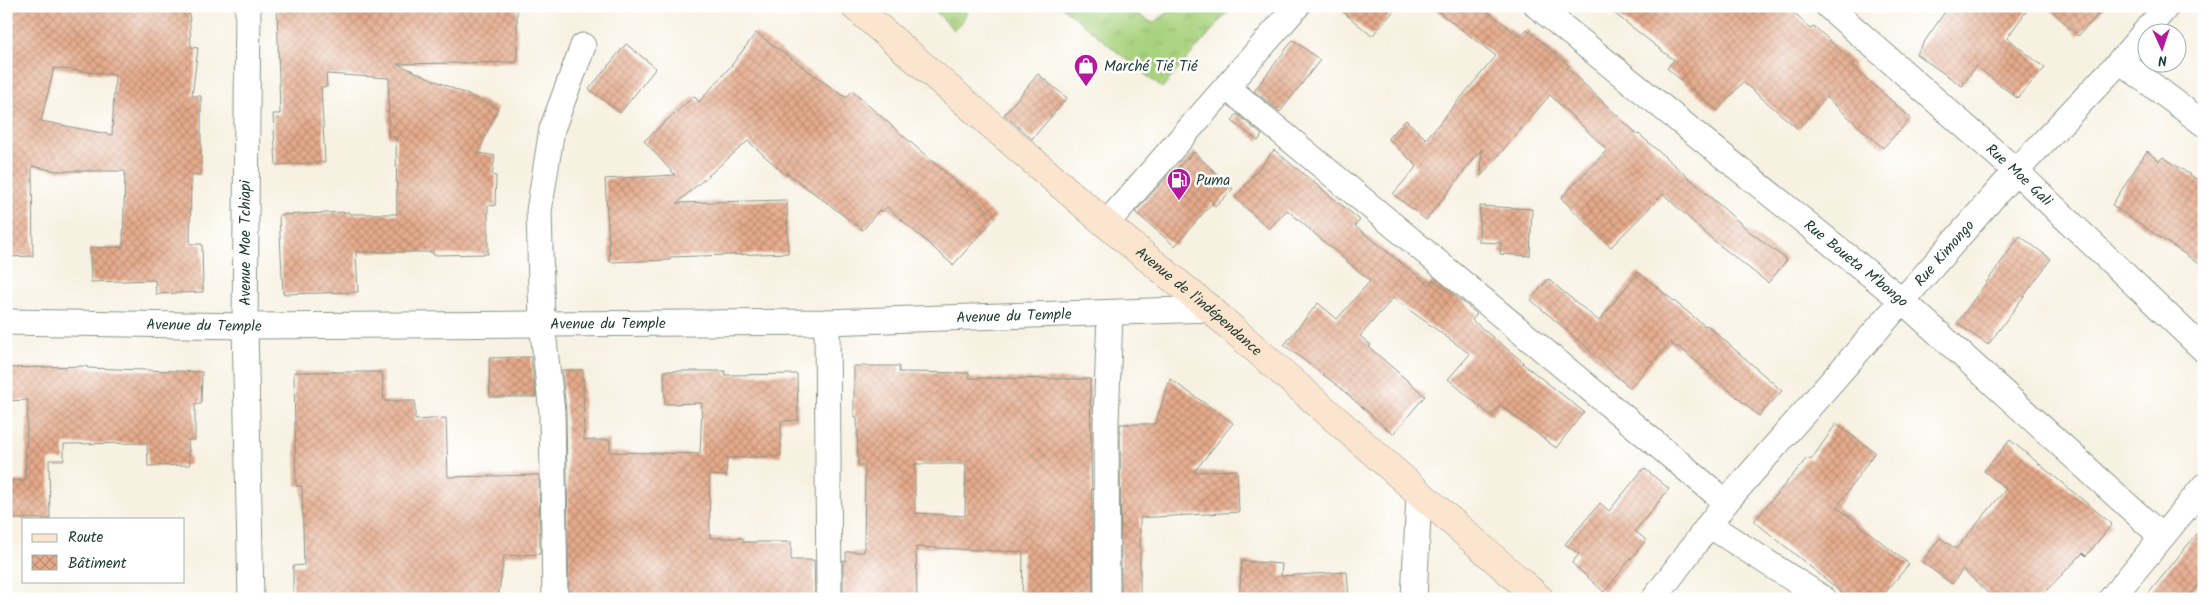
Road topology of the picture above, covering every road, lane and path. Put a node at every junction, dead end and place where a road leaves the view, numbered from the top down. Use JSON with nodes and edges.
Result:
{"nodes":[{"id":1,"x":248,"y":6,"type":"edge"},
{"id":2,"x":854,"y":6,"type":"edge"},
{"id":3,"x":1297,"y":6,"type":"edge"},
{"id":4,"x":1537,"y":6,"type":"edge"},
{"id":5,"x":1828,"y":6,"type":"edge"},
{"id":6,"x":2167,"y":6,"type":"edge"},
{"id":7,"x":583,"y":46,"type":"dead end"},
{"id":8,"x":2120,"y":61,"type":"junction"},
{"id":9,"x":1227,"y":87,"type":"junction"},
{"id":10,"x":2204,"y":124,"type":"edge"},
{"id":11,"x":2016,"y":171,"type":"junction"},
{"id":12,"x":1106,"y":224,"type":"junction"},
{"id":13,"x":1903,"y":301,"type":"junction"},
{"id":14,"x":1210,"y":309,"type":"junction"},
{"id":15,"x":1110,"y":314,"type":"junction"},
{"id":16,"x":6,"y":322,"type":"edge"},
{"id":17,"x":827,"y":322,"type":"junction"},
{"id":18,"x":542,"y":323,"type":"junction"},
{"id":19,"x":245,"y":326,"type":"junction"},
{"id":20,"x":2204,"y":350,"type":"edge"},
{"id":21,"x":2204,"y":486,"type":"edge"},
{"id":22,"x":1419,"y":495,"type":"junction"},
{"id":23,"x":1726,"y":502,"type":"junction"},
{"id":24,"x":1708,"y":525,"type":"junction"},
{"id":25,"x":2161,"y":536,"type":"junction"},
{"id":26,"x":251,"y":599,"type":"edge"},
{"id":27,"x":555,"y":599,"type":"edge"},
{"id":28,"x":829,"y":599,"type":"edge"},
{"id":29,"x":1107,"y":599,"type":"edge"},
{"id":30,"x":1414,"y":599,"type":"edge"},
{"id":31,"x":1540,"y":599,"type":"edge"},
{"id":32,"x":1654,"y":599,"type":"edge"},
{"id":33,"x":1824,"y":599,"type":"edge"},
{"id":34,"x":2111,"y":599,"type":"edge"}],
"edges":[{"from":1,"to":19,"type":"street","name":"Avenue Moe Tchiapi"},
{"from":2,"to":12,"type":"street","name":"Avenue de l'indépendance"},
{"from":3,"to":9,"type":"street"},
{"from":4,"to":13,"type":"street","name":"Rue Boueta M'bongo"},
{"from":5,"to":11,"type":"street","name":"Rue Moe Gali"},
{"from":6,"to":8,"type":"street","name":"Rue Kimongo"},
{"from":7,"to":18,"type":"street"},
{"from":8,"to":10,"type":"street"},
{"from":8,"to":11,"type":"street","name":"Rue Kimongo"},
{"from":9,"to":12,"type":"street"},
{"from":9,"to":23,"type":"street"},
{"from":11,"to":13,"type":"street","name":"Rue Kimongo"},
{"from":11,"to":20,"type":"street","name":"Rue Moe Gali"},
{"from":12,"to":14,"type":"street","name":"Avenue de l'indépendance"},
{"from":13,"to":23,"type":"street","name":"Rue Kimongo"},
{"from":13,"to":25,"type":"street","name":"Rue Boueta M'bongo"},
{"from":14,"to":15,"type":"street","name":"Avenue du Temple"},
{"from":14,"to":22,"type":"street","name":"Avenue de l'indépendance"},
{"from":15,"to":17,"type":"street","name":"Avenue du Temple"},
{"from":15,"to":29,"type":"street"},
{"from":16,"to":19,"type":"street","name":"Avenue du Temple"},
{"from":17,"to":18,"type":"street","name":"Avenue du Temple"},
{"from":17,"to":28,"type":"street"},
{"from":18,"to":19,"type":"street","name":"Avenue du Temple"},
{"from":18,"to":27,"type":"street"},
{"from":19,"to":26,"type":"street","name":"Avenue Moe Tchiapi"},
{"from":21,"to":25,"type":"street"},
{"from":22,"to":30,"type":"street"},
{"from":22,"to":31,"type":"street","name":"Avenue de l'indépendance"},
{"from":23,"to":24,"type":"street","name":"Rue Kimongo"},
{"from":24,"to":32,"type":"street","name":"Rue Kimongo"},
{"from":24,"to":33,"type":"street"},
{"from":25,"to":34,"type":"street"}]}
